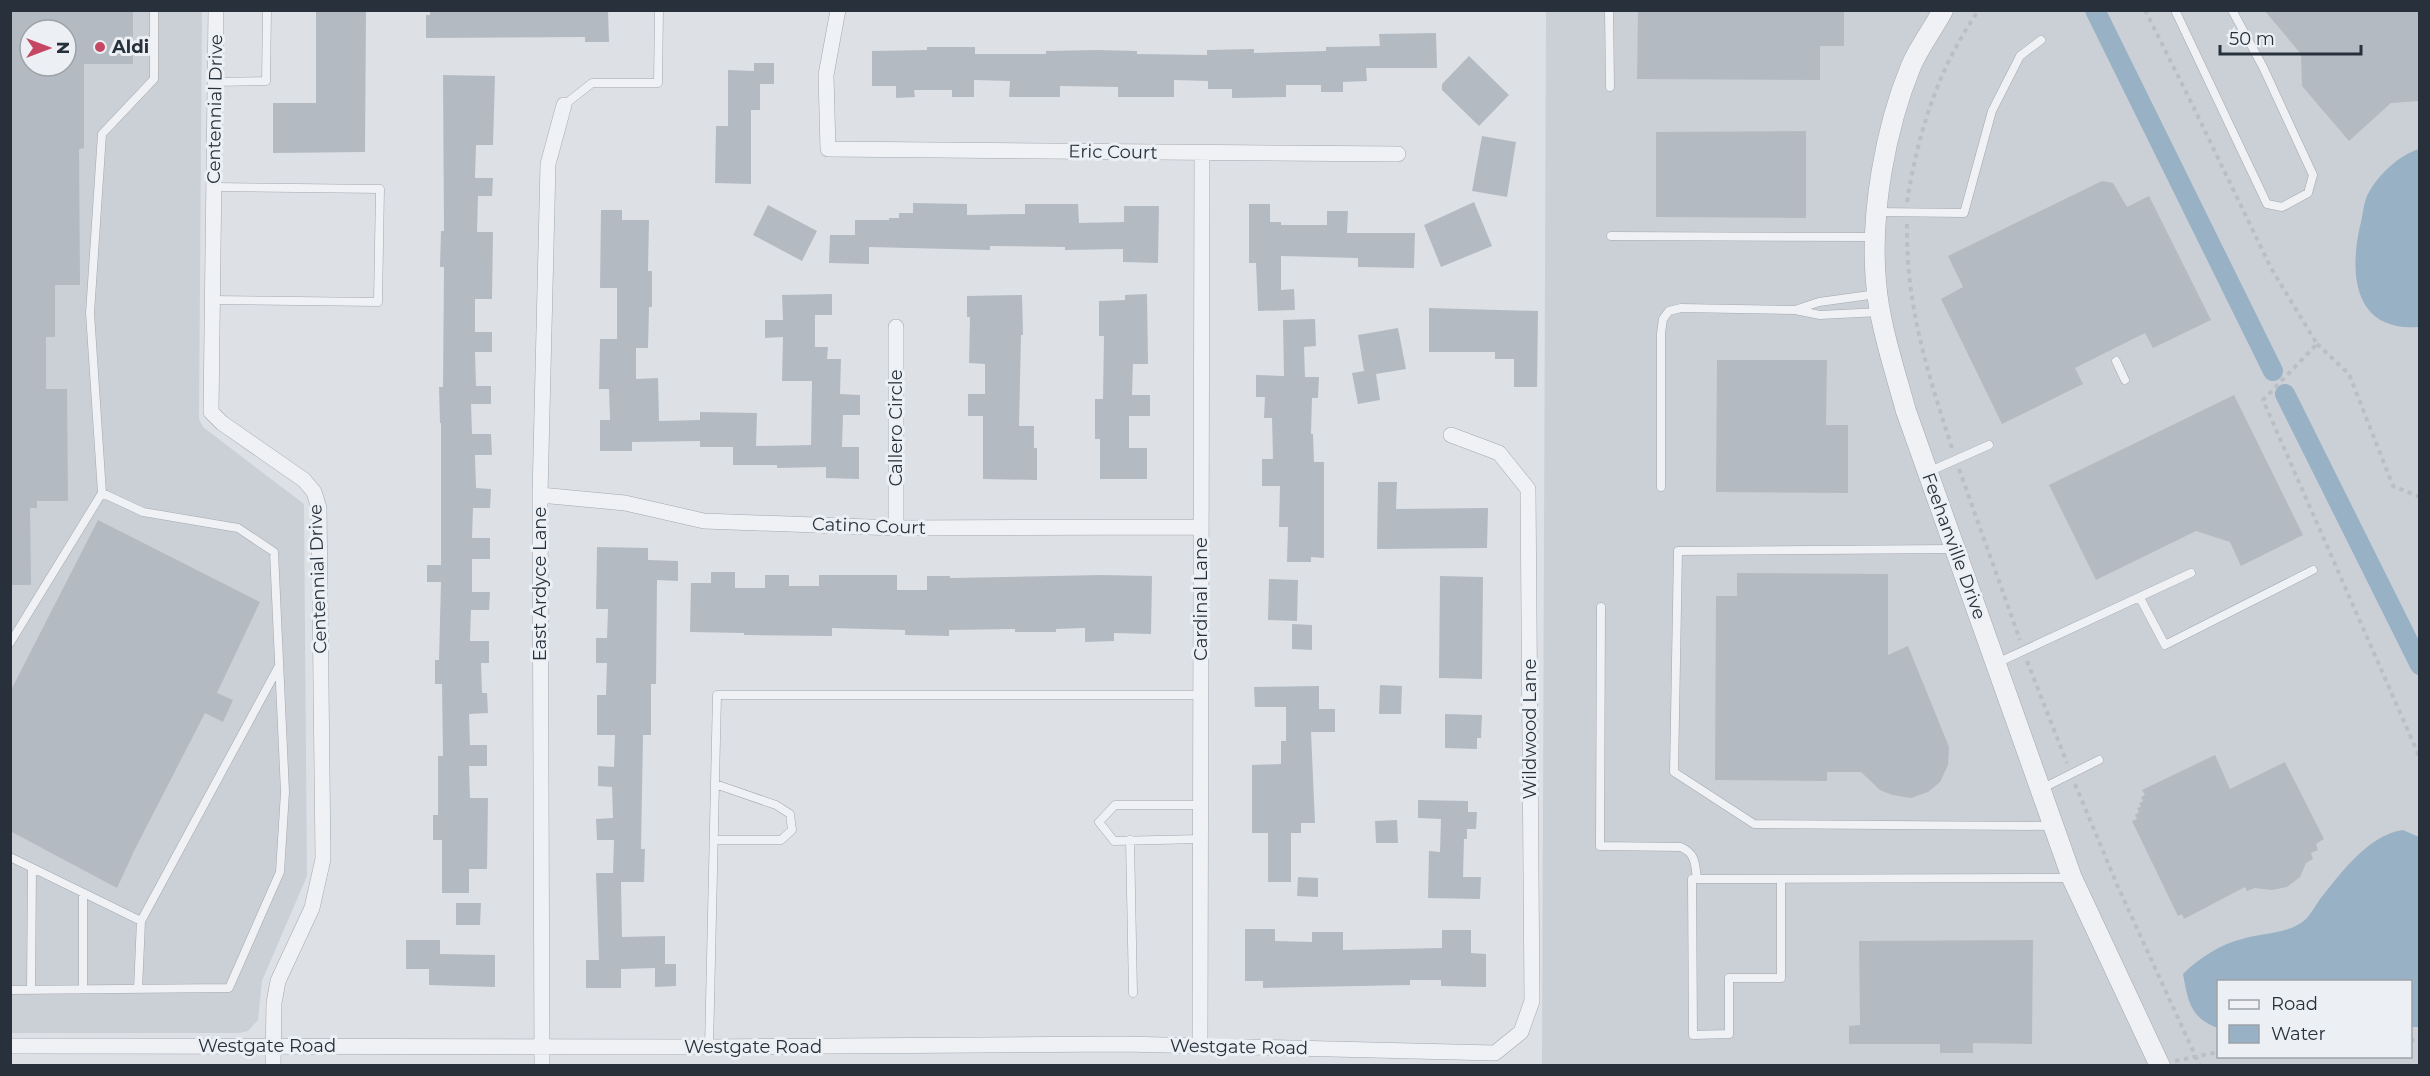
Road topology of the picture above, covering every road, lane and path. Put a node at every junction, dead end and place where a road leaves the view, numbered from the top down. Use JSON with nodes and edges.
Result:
{"nodes":[{"id":1,"x":154,"y":10,"type":"edge"},
{"id":2,"x":216,"y":10,"type":"edge"},
{"id":3,"x":267,"y":10,"type":"edge"},
{"id":4,"x":659,"y":10,"type":"edge"},
{"id":5,"x":838,"y":10,"type":"edge"},
{"id":6,"x":1609,"y":10,"type":"edge"},
{"id":7,"x":1978,"y":10,"type":"edge"},
{"id":8,"x":2145,"y":10,"type":"edge"},
{"id":9,"x":2175,"y":10,"type":"edge"},
{"id":10,"x":2232,"y":10,"type":"edge"},
{"id":11,"x":1942,"y":11,"type":"edge"},
{"id":12,"x":2041,"y":40,"type":"dead end"},
{"id":13,"x":215,"y":82,"type":"junction"},
{"id":14,"x":1610,"y":87,"type":"dead end"},
{"id":15,"x":564,"y":105,"type":"joint"},
{"id":16,"x":1202,"y":153,"type":"junction"},
{"id":17,"x":1398,"y":154,"type":"dead end"},
{"id":18,"x":214,"y":187,"type":"junction"},
{"id":19,"x":1876,"y":212,"type":"junction"},
{"id":20,"x":1907,"y":212,"type":"junction"},
{"id":21,"x":1611,"y":236,"type":"dead end"},
{"id":22,"x":1876,"y":237,"type":"junction"},
{"id":23,"x":212,"y":300,"type":"junction"},
{"id":24,"x":1880,"y":303,"type":"junction"},
{"id":25,"x":1795,"y":310,"type":"junction"},
{"id":26,"x":896,"y":327,"type":"dead end"},
{"id":27,"x":2318,"y":344,"type":"junction"},
{"id":28,"x":2116,"y":361,"type":"dead end"},
{"id":29,"x":2125,"y":380,"type":"dead end"},
{"id":30,"x":1451,"y":435,"type":"dead end"},
{"id":31,"x":1989,"y":445,"type":"dead end"},
{"id":32,"x":1956,"y":461,"type":"junction"},
{"id":33,"x":1928,"y":472,"type":"junction"},
{"id":34,"x":1661,"y":487,"type":"dead end"},
{"id":35,"x":102,"y":493,"type":"junction"},
{"id":36,"x":540,"y":495,"type":"junction"},
{"id":37,"x":2420,"y":497,"type":"edge"},
{"id":38,"x":1201,"y":527,"type":"junction"},
{"id":39,"x":896,"y":528,"type":"junction"},
{"id":40,"x":1955,"y":549,"type":"junction"},
{"id":41,"x":2313,"y":570,"type":"dead end"},
{"id":42,"x":2191,"y":573,"type":"dead end"},
{"id":43,"x":2140,"y":598,"type":"junction"},
{"id":44,"x":1601,"y":607,"type":"dead end"},
{"id":45,"x":10,"y":643,"type":"edge"},
{"id":46,"x":2024,"y":652,"type":"junction"},
{"id":47,"x":1996,"y":663,"type":"junction"},
{"id":48,"x":279,"y":666,"type":"junction"},
{"id":49,"x":1201,"y":695,"type":"junction"},
{"id":50,"x":2420,"y":758,"type":"edge"},
{"id":51,"x":2100,"y":760,"type":"dead end"},
{"id":52,"x":2071,"y":774,"type":"junction"},
{"id":53,"x":715,"y":784,"type":"junction"},
{"id":54,"x":2041,"y":789,"type":"junction"},
{"id":55,"x":1200,"y":805,"type":"junction"},
{"id":56,"x":2054,"y":826,"type":"junction"},
{"id":57,"x":1200,"y":839,"type":"junction"},
{"id":58,"x":714,"y":840,"type":"junction"},
{"id":59,"x":1130,"y":840,"type":"junction"},
{"id":60,"x":10,"y":857,"type":"edge"},
{"id":61,"x":32,"y":868,"type":"junction"},
{"id":62,"x":2072,"y":878,"type":"junction"},
{"id":63,"x":1698,"y":879,"type":"junction"},
{"id":64,"x":1780,"y":879,"type":"junction"},
{"id":65,"x":83,"y":893,"type":"junction"},
{"id":66,"x":141,"y":921,"type":"junction"},
{"id":67,"x":83,"y":989,"type":"junction"},
{"id":68,"x":138,"y":989,"type":"junction"},
{"id":69,"x":10,"y":990,"type":"edge"},
{"id":70,"x":31,"y":990,"type":"junction"},
{"id":71,"x":1133,"y":993,"type":"dead end"},
{"id":72,"x":10,"y":1046,"type":"edge"},
{"id":73,"x":273,"y":1046,"type":"junction"},
{"id":74,"x":1200,"y":1046,"type":"junction"},
{"id":75,"x":542,"y":1047,"type":"junction"},
{"id":76,"x":709,"y":1047,"type":"junction"},
{"id":77,"x":1495,"y":1053,"type":"joint"},
{"id":78,"x":2217,"y":1053,"type":"edge"},
{"id":79,"x":2196,"y":1057,"type":"junction"},
{"id":80,"x":273,"y":1065,"type":"edge"},
{"id":81,"x":543,"y":1065,"type":"edge"},
{"id":82,"x":2160,"y":1065,"type":"edge"},
{"id":83,"x":2200,"y":1065,"type":"edge"}],
"edges":[{"from":1,"to":35,"type":"lane"},
{"from":2,"to":13,"type":"street","name":"Centennial Drive"},
{"from":3,"to":13,"type":"lane"},
{"from":4,"to":15,"type":"lane"},
{"from":5,"to":16,"type":"street","name":"Eric Court"},
{"from":6,"to":14,"type":"lane"},
{"from":7,"to":20,"type":"path"},
{"from":8,"to":27,"type":"path"},
{"from":9,"to":10,"type":"lane"},
{"from":11,"to":19,"type":"street","name":"Feehanville Drive"},
{"from":12,"to":20,"type":"lane"},
{"from":13,"to":18,"type":"street","name":"Centennial Drive"},
{"from":15,"to":36,"type":"street","name":"East Ardyce Lane"},
{"from":16,"to":17,"type":"street","name":"Eric Court"},
{"from":16,"to":38,"type":"street","name":"Cardinal Lane"},
{"from":18,"to":23,"type":"street","name":"Centennial Drive"},
{"from":18,"to":23,"type":"lane"},
{"from":19,"to":20,"type":"lane"},
{"from":19,"to":22,"type":"street","name":"Feehanville Drive"},
{"from":20,"to":32,"type":"path"},
{"from":21,"to":22,"type":"lane"},
{"from":22,"to":24,"type":"street","name":"Feehanville Drive"},
{"from":23,"to":73,"type":"street","name":"Centennial Drive"},
{"from":24,"to":25,"type":"lane"},
{"from":24,"to":25,"type":"lane"},
{"from":24,"to":33,"type":"street","name":"Feehanville Drive"},
{"from":25,"to":34,"type":"lane"},
{"from":26,"to":39,"type":"street","name":"Callero Circle"},
{"from":27,"to":37,"type":"path"},
{"from":27,"to":50,"type":"path"},
{"from":28,"to":29,"type":"lane"},
{"from":30,"to":77,"type":"street","name":"Wildwood Lane"},
{"from":31,"to":32,"type":"lane"},
{"from":32,"to":33,"type":"lane"},
{"from":32,"to":46,"type":"path"},
{"from":33,"to":40,"type":"street","name":"Feehanville Drive"},
{"from":35,"to":45,"type":"lane"},
{"from":35,"to":48,"type":"lane"},
{"from":36,"to":39,"type":"street","name":"Catino Court"},
{"from":36,"to":75,"type":"street","name":"East Ardyce Lane"},
{"from":38,"to":39,"type":"street","name":"Catino Court"},
{"from":38,"to":49,"type":"street","name":"Cardinal Lane"},
{"from":40,"to":47,"type":"street","name":"Feehanville Drive"},
{"from":40,"to":56,"type":"lane"},
{"from":41,"to":43,"type":"lane"},
{"from":42,"to":43,"type":"lane"},
{"from":43,"to":46,"type":"lane"},
{"from":44,"to":63,"type":"lane"},
{"from":46,"to":47,"type":"lane"},
{"from":46,"to":52,"type":"path"},
{"from":47,"to":54,"type":"street","name":"Feehanville Drive"},
{"from":48,"to":66,"type":"lane"},
{"from":48,"to":68,"type":"lane"},
{"from":49,"to":53,"type":"lane"},
{"from":49,"to":55,"type":"street","name":"Cardinal Lane"},
{"from":51,"to":52,"type":"lane"},
{"from":52,"to":54,"type":"lane"},
{"from":52,"to":79,"type":"path"},
{"from":53,"to":58,"type":"lane"},
{"from":53,"to":58,"type":"lane"},
{"from":54,"to":56,"type":"street","name":"Feehanville Drive"},
{"from":55,"to":57,"type":"street","name":"Cardinal Lane"},
{"from":55,"to":59,"type":"lane"},
{"from":56,"to":62,"type":"street","name":"Feehanville Drive"},
{"from":57,"to":59,"type":"lane"},
{"from":57,"to":74,"type":"street","name":"Cardinal Lane"},
{"from":58,"to":76,"type":"lane"},
{"from":59,"to":71,"type":"lane"},
{"from":60,"to":61,"type":"lane"},
{"from":61,"to":65,"type":"lane"},
{"from":61,"to":70,"type":"lane"},
{"from":62,"to":64,"type":"lane"},
{"from":62,"to":82,"type":"street","name":"Feehanville Drive"},
{"from":63,"to":64,"type":"lane"},
{"from":63,"to":64,"type":"lane"},
{"from":65,"to":66,"type":"lane"},
{"from":65,"to":67,"type":"lane"},
{"from":66,"to":68,"type":"lane"},
{"from":67,"to":68,"type":"lane"},
{"from":67,"to":70,"type":"lane"},
{"from":69,"to":70,"type":"lane"},
{"from":72,"to":73,"type":"street","name":"Westgate Road"},
{"from":73,"to":75,"type":"street","name":"Westgate Road"},
{"from":73,"to":80,"type":"street"},
{"from":74,"to":76,"type":"street","name":"Westgate Road"},
{"from":74,"to":77,"type":"street","name":"Westgate Road"},
{"from":75,"to":76,"type":"street","name":"Westgate Road"},
{"from":75,"to":81,"type":"street","name":"East Ardyce Lane"},
{"from":78,"to":79,"type":"path"},
{"from":79,"to":82,"type":"path"},
{"from":79,"to":83,"type":"path"}]}
